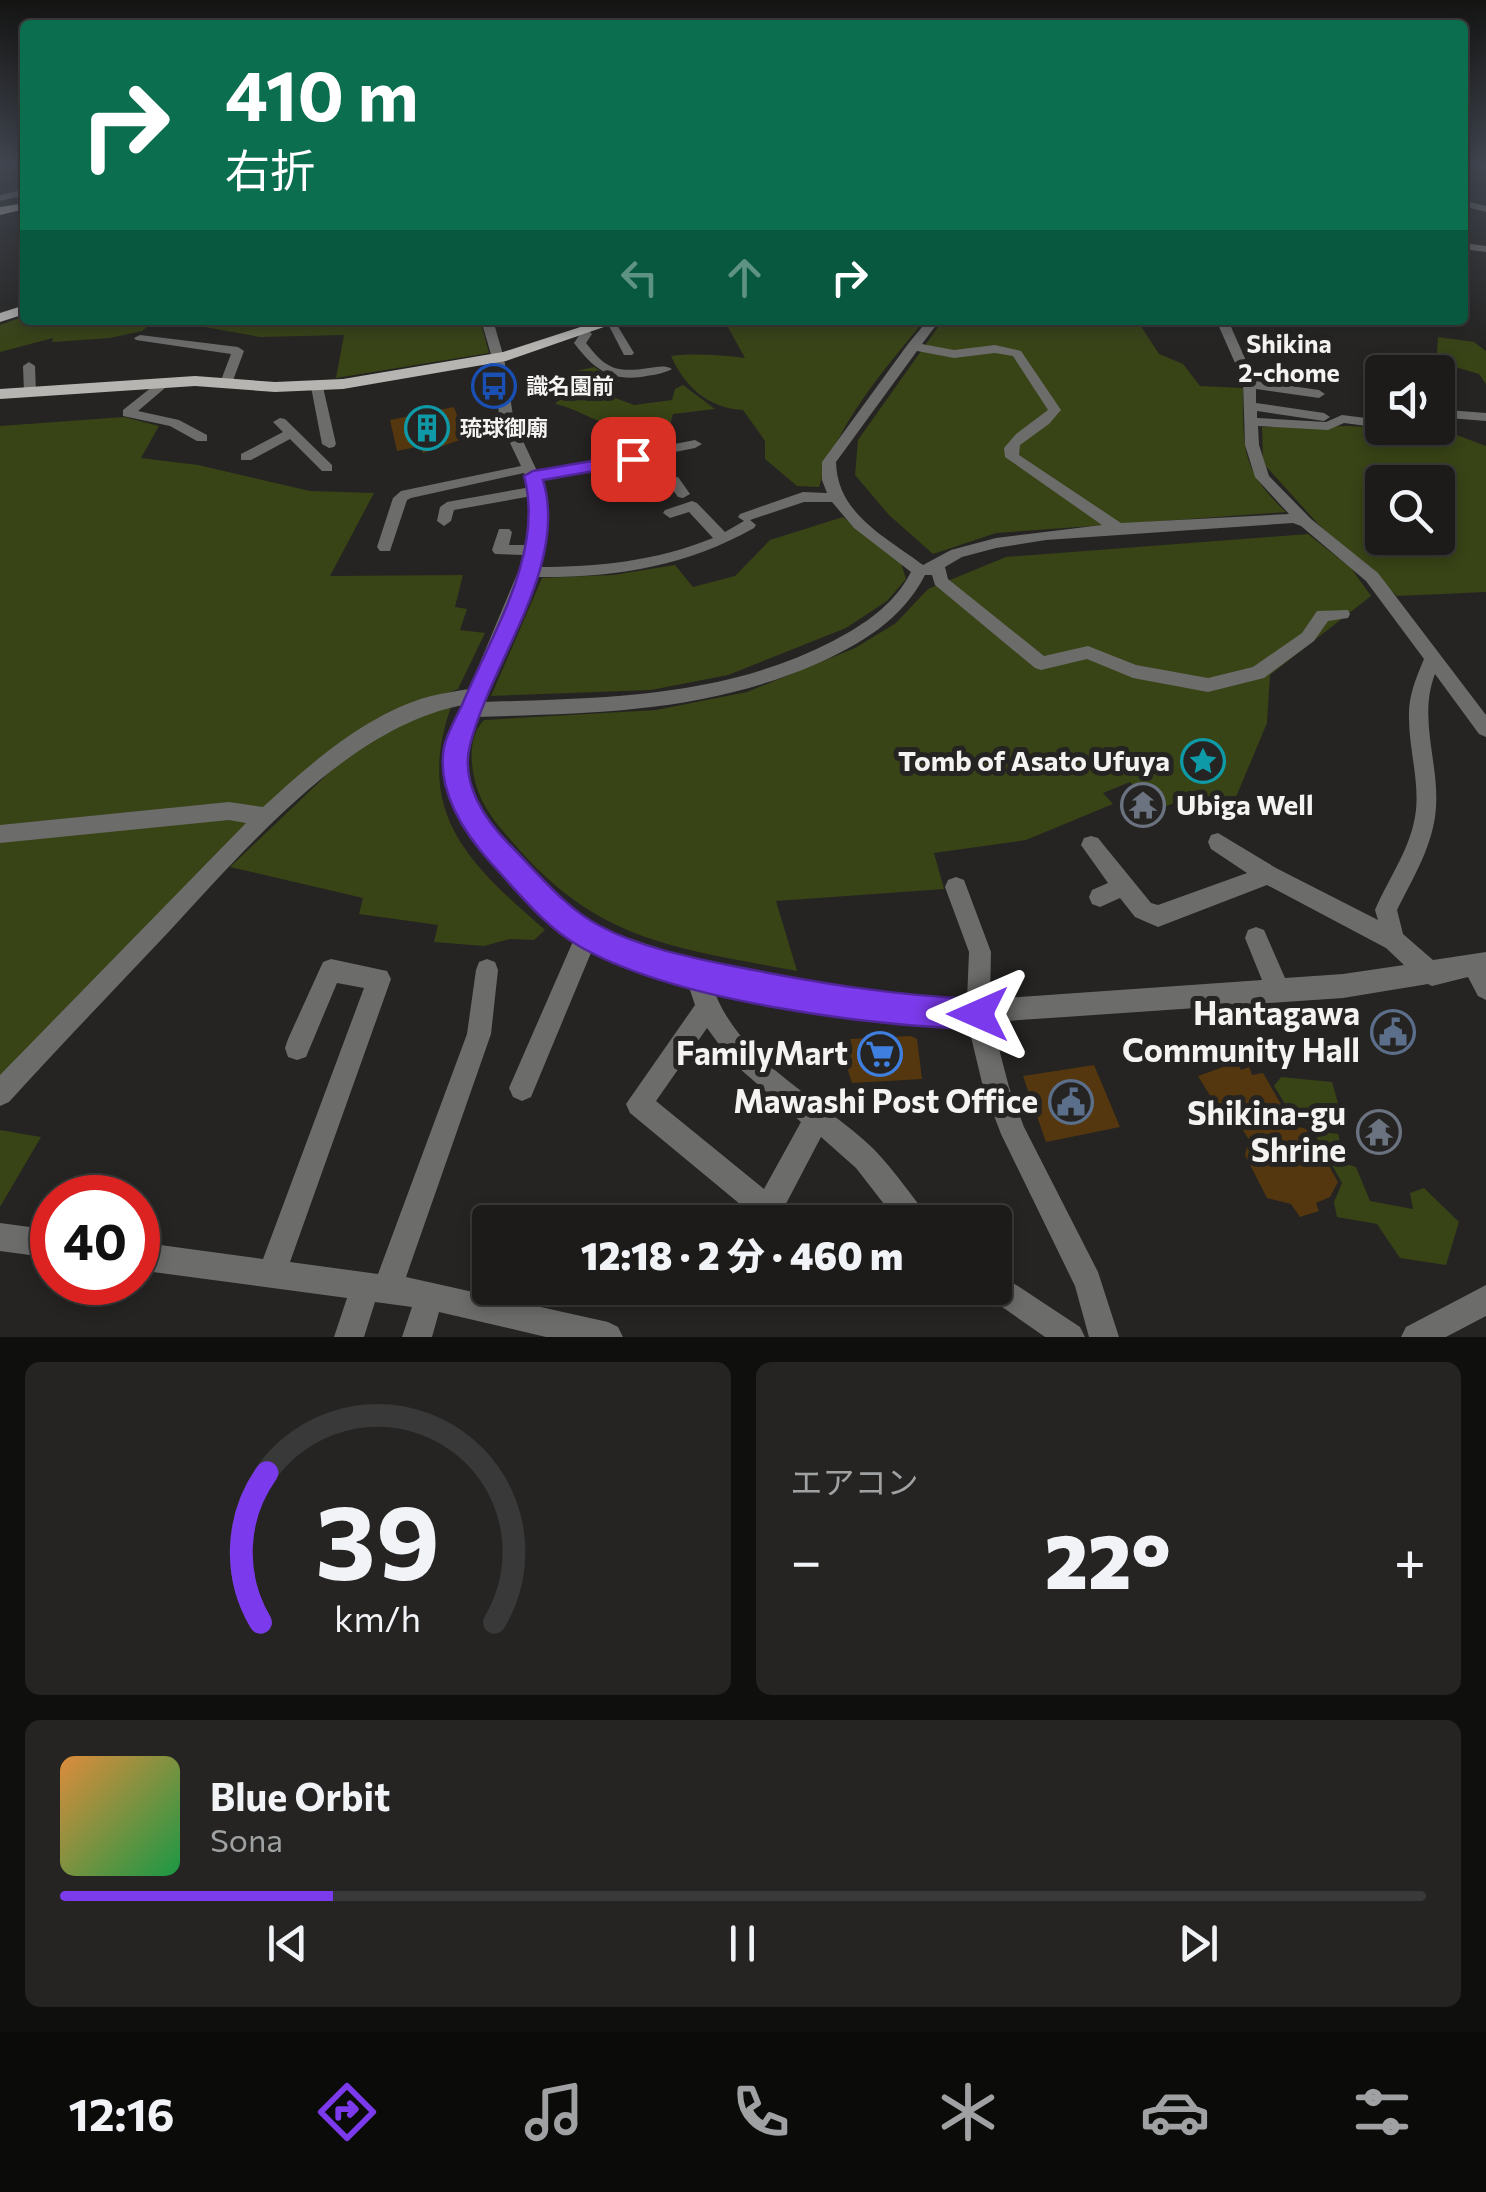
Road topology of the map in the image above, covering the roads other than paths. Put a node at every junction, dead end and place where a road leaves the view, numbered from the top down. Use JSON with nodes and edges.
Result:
{"nodes":[{"id":1,"x":488,"y":325,"type":"edge"},
{"id":2,"x":599,"y":325,"type":"edge"},
{"id":3,"x":615,"y":325,"type":"edge"},
{"id":4,"x":930,"y":325,"type":"edge"},
{"id":5,"x":1225,"y":325,"type":"edge"},
{"id":6,"x":582,"y":330,"type":"junction"},
{"id":7,"x":140,"y":338,"type":"dead end"},
{"id":8,"x":912,"y":346,"type":"junction"},
{"id":9,"x":628,"y":353,"type":"dead end"},
{"id":10,"x":498,"y":358,"type":"junction"},
{"id":11,"x":29,"y":366,"type":"dead end"},
{"id":12,"x":666,"y":369,"type":"dead end"},
{"id":13,"x":166,"y":382,"type":"junction"},
{"id":14,"x":226,"y":383,"type":"junction"},
{"id":15,"x":1249,"y":384,"type":"junction"},
{"id":16,"x":317,"y":386,"type":"junction"},
{"id":17,"x":30,"y":392,"type":"junction"},
{"id":18,"x":0,"y":394,"type":"edge"},
{"id":19,"x":1319,"y":394,"type":"dead end"},
{"id":20,"x":1250,"y":406,"type":"junction"},
{"id":21,"x":1455,"y":415,"type":"edge"},
{"id":22,"x":1325,"y":417,"type":"dead end"},
{"id":23,"x":1486,"y":417,"type":"edge"},
{"id":24,"x":280,"y":422,"type":"dead end"},
{"id":25,"x":1250,"y":422,"type":"junction"},
{"id":26,"x":1365,"y":422,"type":"edge"},
{"id":27,"x":327,"y":428,"type":"junction"},
{"id":28,"x":295,"y":434,"type":"junction"},
{"id":29,"x":202,"y":438,"type":"dead end"},
{"id":30,"x":329,"y":444,"type":"dead end"},
{"id":31,"x":696,"y":444,"type":"dead end"},
{"id":32,"x":246,"y":457,"type":"dead end"},
{"id":33,"x":633,"y":459,"type":"junction"},
{"id":34,"x":328,"y":468,"type":"dead end"},
{"id":35,"x":534,"y":478,"type":"junction"},
{"id":36,"x":683,"y":494,"type":"dead end"},
{"id":37,"x":836,"y":498,"type":"junction"},
{"id":38,"x":670,"y":512,"type":"dead end"},
{"id":39,"x":444,"y":521,"type":"dead end"},
{"id":40,"x":1306,"y":522,"type":"junction"},
{"id":41,"x":1122,"y":531,"type":"junction"},
{"id":42,"x":504,"y":532,"type":"dead end"},
{"id":43,"x":724,"y":540,"type":"junction"},
{"id":44,"x":384,"y":547,"type":"dead end"},
{"id":45,"x":536,"y":550,"type":"junction"},
{"id":46,"x":931,"y":570,"type":"junction"},
{"id":47,"x":528,"y":572,"type":"junction"},
{"id":48,"x":1342,"y":614,"type":"dead end"},
{"id":49,"x":1434,"y":658,"type":"junction"},
{"id":50,"x":472,"y":703,"type":"junction"},
{"id":51,"x":1486,"y":729,"type":"edge"},
{"id":52,"x":268,"y":817,"type":"junction"},
{"id":53,"x":0,"y":834,"type":"edge"},
{"id":54,"x":1218,"y":842,"type":"dead end"},
{"id":55,"x":1092,"y":845,"type":"dead end"},
{"id":56,"x":1268,"y":875,"type":"junction"},
{"id":57,"x":1124,"y":886,"type":"junction"},
{"id":58,"x":956,"y":888,"type":"dead end"},
{"id":59,"x":1100,"y":897,"type":"dead end"},
{"id":60,"x":587,"y":935,"type":"junction"},
{"id":61,"x":1256,"y":938,"type":"dead end"},
{"id":62,"x":1394,"y":940,"type":"junction"},
{"id":63,"x":1480,"y":964,"type":"edge"},
{"id":64,"x":487,"y":970,"type":"dead end"},
{"id":65,"x":696,"y":973,"type":"junction"},
{"id":66,"x":1432,"y":974,"type":"junction"},
{"id":67,"x":1486,"y":988,"type":"edge"},
{"id":68,"x":1278,"y":989,"type":"junction"},
{"id":69,"x":706,"y":1010,"type":"junction"},
{"id":70,"x":978,"y":1014,"type":"junction"},
{"id":71,"x":297,"y":1048,"type":"dead end"},
{"id":72,"x":522,"y":1088,"type":"dead end"},
{"id":73,"x":0,"y":1093,"type":"edge"},
{"id":74,"x":816,"y":1120,"type":"junction"},
{"id":75,"x":901,"y":1205,"type":"edge"},
{"id":76,"x":0,"y":1237,"type":"edge"},
{"id":77,"x":30,"y":1241,"type":"edge"},
{"id":78,"x":160,"y":1259,"type":"edge"},
{"id":79,"x":272,"y":1274,"type":"junction"},
{"id":80,"x":377,"y":1288,"type":"junction"},
{"id":81,"x":430,"y":1295,"type":"junction"},
{"id":82,"x":1012,"y":1297,"type":"edge"},
{"id":83,"x":1486,"y":1300,"type":"edge"},
{"id":84,"x":527,"y":1328,"type":"edge"},
{"id":85,"x":349,"y":1337,"type":"edge"},
{"id":86,"x":417,"y":1337,"type":"edge"},
{"id":87,"x":608,"y":1337,"type":"edge"},
{"id":88,"x":1070,"y":1337,"type":"edge"},
{"id":89,"x":1104,"y":1337,"type":"edge"},
{"id":90,"x":1416,"y":1337,"type":"edge"}],
"edges":[{"from":1,"to":10,"type":"street"},
{"from":2,"to":6,"type":"main road"},
{"from":3,"to":9,"type":"street"},
{"from":4,"to":8,"type":"street"},
{"from":5,"to":15,"type":"street"},
{"from":6,"to":10,"type":"main road"},
{"from":6,"to":12,"type":"street"},
{"from":7,"to":14,"type":"street"},
{"from":8,"to":37,"type":"street"},
{"from":8,"to":41,"type":"street"},
{"from":10,"to":16,"type":"main road"},
{"from":10,"to":35,"type":"street"},
{"from":11,"to":17,"type":"street"},
{"from":13,"to":14,"type":"main road"},
{"from":13,"to":17,"type":"main road"},
{"from":13,"to":29,"type":"street"},
{"from":14,"to":16,"type":"main road"},
{"from":15,"to":19,"type":"street"},
{"from":15,"to":20,"type":"street"},
{"from":16,"to":27,"type":"street"},
{"from":17,"to":18,"type":"main road"},
{"from":20,"to":22,"type":"street"},
{"from":20,"to":25,"type":"street"},
{"from":21,"to":23,"type":"street"},
{"from":24,"to":28,"type":"street"},
{"from":25,"to":26,"type":"street"},
{"from":25,"to":40,"type":"street"},
{"from":27,"to":28,"type":"street"},
{"from":27,"to":30,"type":"street"},
{"from":28,"to":32,"type":"street"},
{"from":28,"to":34,"type":"street"},
{"from":31,"to":33,"type":"street"},
{"from":33,"to":35,"type":"street"},
{"from":33,"to":36,"type":"street"},
{"from":35,"to":39,"type":"street"},
{"from":35,"to":44,"type":"street"},
{"from":35,"to":45,"type":"street"},
{"from":37,"to":43,"type":"street"},
{"from":37,"to":46,"type":"street"},
{"from":38,"to":43,"type":"street"},
{"from":40,"to":41,"type":"street"},
{"from":40,"to":46,"type":"street"},
{"from":40,"to":49,"type":"street"},
{"from":41,"to":46,"type":"street"},
{"from":42,"to":45,"type":"street"},
{"from":43,"to":47,"type":"street"},
{"from":45,"to":47,"type":"street"},
{"from":46,"to":48,"type":"street"},
{"from":46,"to":50,"type":"street"},
{"from":47,"to":50,"type":"street"},
{"from":49,"to":51,"type":"street"},
{"from":49,"to":62,"type":"street"},
{"from":50,"to":52,"type":"street"},
{"from":50,"to":60,"type":"street"},
{"from":52,"to":53,"type":"street"},
{"from":52,"to":73,"type":"street"},
{"from":54,"to":56,"type":"street"},
{"from":55,"to":57,"type":"street"},
{"from":56,"to":57,"type":"street"},
{"from":56,"to":62,"type":"street"},
{"from":57,"to":59,"type":"street"},
{"from":58,"to":70,"type":"street"},
{"from":60,"to":65,"type":"street"},
{"from":60,"to":72,"type":"street"},
{"from":61,"to":68,"type":"street"},
{"from":62,"to":66,"type":"street"},
{"from":63,"to":66,"type":"street"},
{"from":63,"to":67,"type":"street"},
{"from":64,"to":80,"type":"street"},
{"from":65,"to":69,"type":"street"},
{"from":65,"to":70,"type":"street"},
{"from":66,"to":68,"type":"street"},
{"from":68,"to":70,"type":"street"},
{"from":69,"to":74,"type":"street"},
{"from":69,"to":74,"type":"street"},
{"from":70,"to":89,"type":"street"},
{"from":71,"to":79,"type":"street"},
{"from":74,"to":75,"type":"street"},
{"from":76,"to":77,"type":"street"},
{"from":78,"to":79,"type":"street"},
{"from":79,"to":80,"type":"street"},
{"from":80,"to":81,"type":"street"},
{"from":80,"to":85,"type":"street"},
{"from":81,"to":84,"type":"street"},
{"from":81,"to":86,"type":"street"},
{"from":82,"to":88,"type":"street"},
{"from":83,"to":90,"type":"street"},
{"from":84,"to":87,"type":"street"}]}
